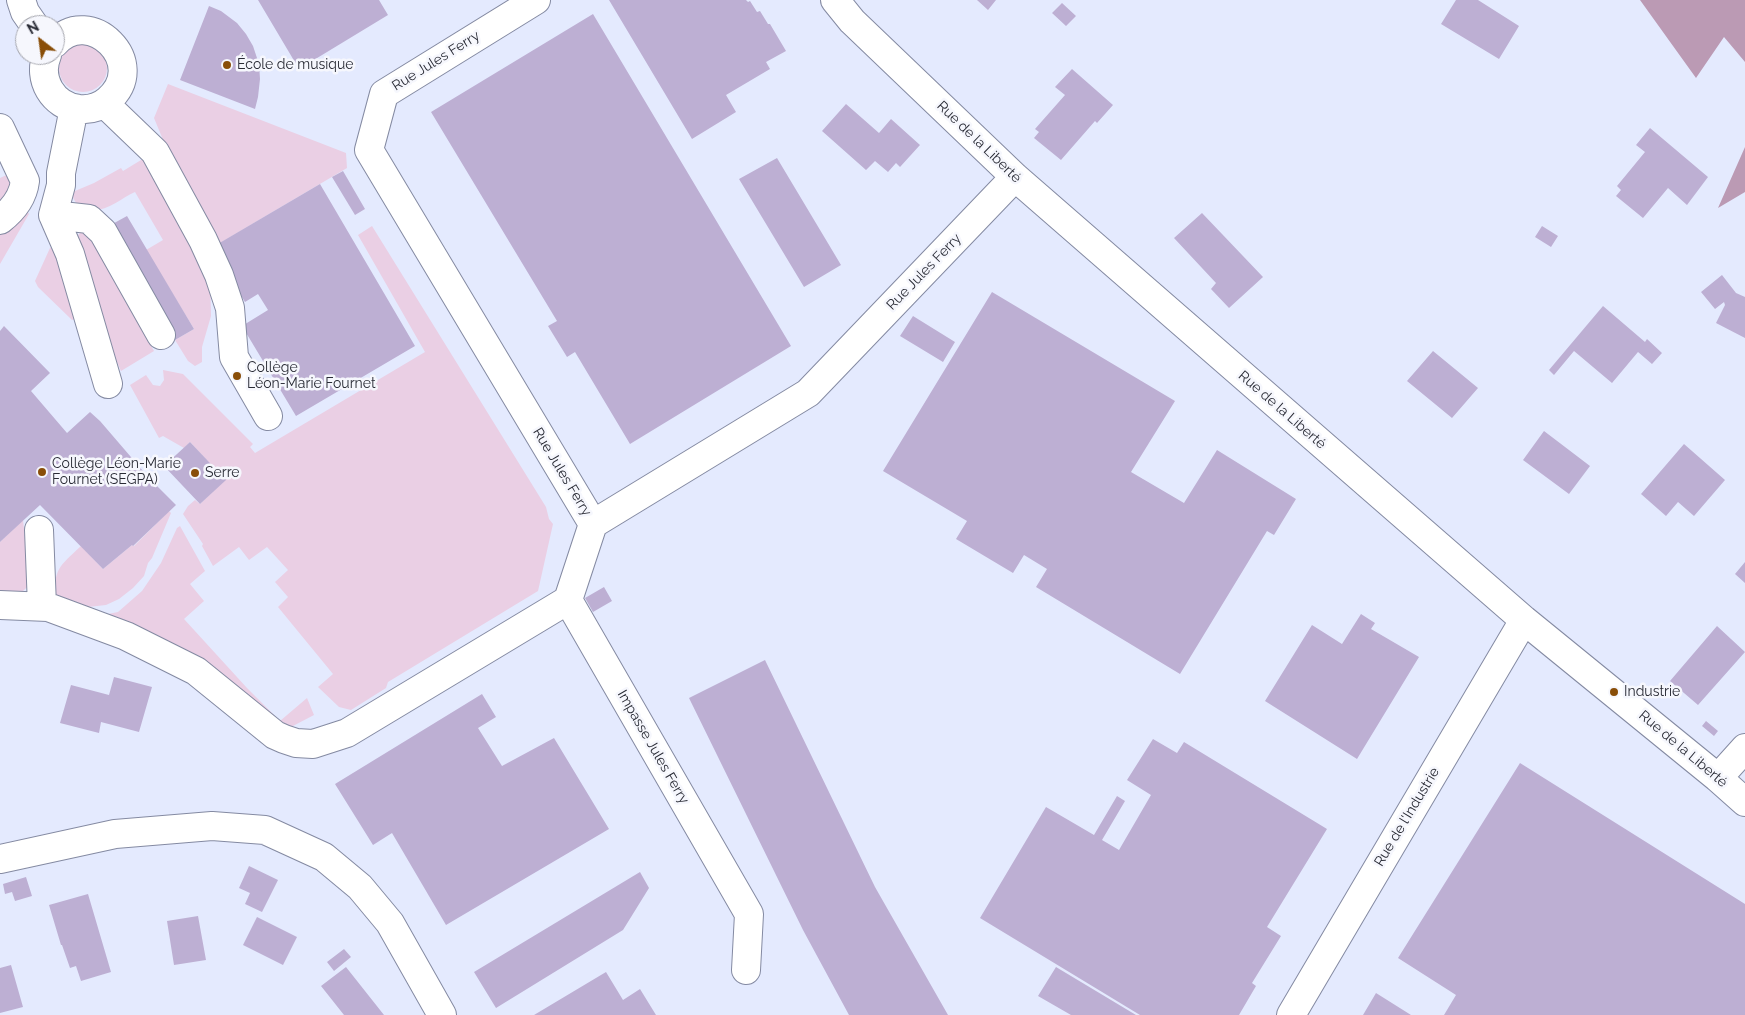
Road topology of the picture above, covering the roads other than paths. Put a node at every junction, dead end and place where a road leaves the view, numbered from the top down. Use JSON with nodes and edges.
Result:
{"nodes":[{"id":1,"x":21,"y":0,"type":"edge"},
{"id":2,"x":536,"y":0,"type":"edge"},
{"id":3,"x":835,"y":0,"type":"edge"},
{"id":4,"x":28,"y":15,"type":"edge"},
{"id":5,"x":65,"y":36,"type":"edge"},
{"id":6,"x":45,"y":65,"type":"edge"},
{"id":7,"x":104,"y":104,"type":"junction"},
{"id":8,"x":74,"y":108,"type":"junction"},
{"id":9,"x":0,"y":128,"type":"edge"},
{"id":10,"x":1015,"y":177,"type":"junction"},
{"id":11,"x":52,"y":215,"type":"junction"},
{"id":12,"x":0,"y":220,"type":"edge"},
{"id":13,"x":161,"y":335,"type":"dead end"},
{"id":14,"x":108,"y":384,"type":"dead end"},
{"id":15,"x":268,"y":416,"type":"dead end"},
{"id":16,"x":594,"y":524,"type":"junction"},
{"id":17,"x":39,"y":530,"type":"dead end"},
{"id":18,"x":568,"y":600,"type":"junction"},
{"id":19,"x":0,"y":605,"type":"edge"},
{"id":20,"x":42,"y":606,"type":"junction"},
{"id":21,"x":1524,"y":620,"type":"junction"},
{"id":22,"x":1745,"y":748,"type":"edge"},
{"id":23,"x":1718,"y":778,"type":"junction"},
{"id":24,"x":1745,"y":802,"type":"edge"},
{"id":25,"x":0,"y":859,"type":"edge"},
{"id":26,"x":746,"y":970,"type":"dead end"},
{"id":27,"x":442,"y":1015,"type":"edge"},
{"id":28,"x":1291,"y":1015,"type":"edge"}],
"edges":[{"from":1,"to":4,"type":"street"},
{"from":2,"to":16,"type":"street","name":"Rue Jules Ferry"},
{"from":3,"to":10,"type":"street","name":"Rue de la Liberté"},
{"from":5,"to":7,"type":"street"},
{"from":6,"to":8,"type":"street"},
{"from":7,"to":8,"type":"street"},
{"from":7,"to":15,"type":"street"},
{"from":8,"to":11,"type":"street"},
{"from":9,"to":12,"type":"street"},
{"from":10,"to":16,"type":"street","name":"Rue Jules Ferry"},
{"from":10,"to":21,"type":"street","name":"Rue de la Liberté"},
{"from":11,"to":13,"type":"street"},
{"from":11,"to":14,"type":"street"},
{"from":16,"to":18,"type":"street"},
{"from":17,"to":20,"type":"street"},
{"from":18,"to":20,"type":"street"},
{"from":18,"to":26,"type":"street","name":"Impasse Jules Ferry"},
{"from":19,"to":20,"type":"street"},
{"from":21,"to":23,"type":"street","name":"Rue de la Liberté"},
{"from":21,"to":28,"type":"street","name":"Rue de l'Industrie"},
{"from":22,"to":23,"type":"street"},
{"from":23,"to":24,"type":"street","name":"Rue de la Liberté"},
{"from":25,"to":27,"type":"street"}]}
